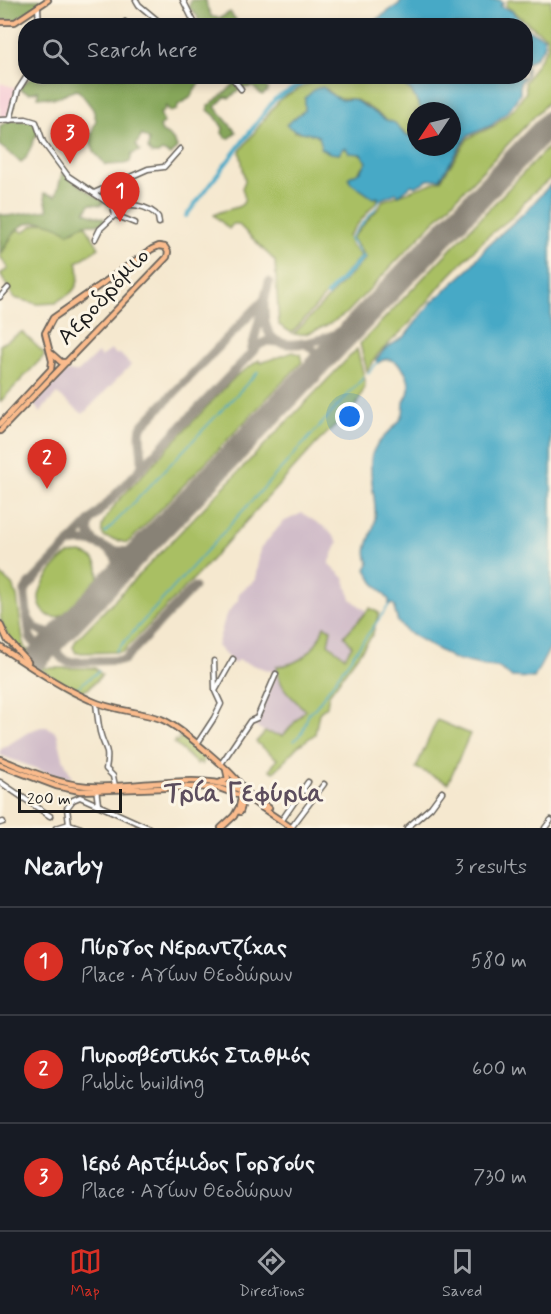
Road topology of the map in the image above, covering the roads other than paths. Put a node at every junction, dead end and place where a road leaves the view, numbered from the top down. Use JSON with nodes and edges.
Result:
{"nodes":[{"id":1,"x":49,"y":0,"type":"edge"},
{"id":2,"x":136,"y":0,"type":"edge"},
{"id":3,"x":183,"y":0,"type":"edge"},
{"id":4,"x":38,"y":7,"type":"junction"},
{"id":5,"x":21,"y":18,"type":"edge"},
{"id":6,"x":39,"y":18,"type":"edge"},
{"id":7,"x":154,"y":18,"type":"edge"},
{"id":8,"x":192,"y":18,"type":"edge"},
{"id":9,"x":18,"y":20,"type":"edge"},
{"id":10,"x":0,"y":22,"type":"edge"},
{"id":11,"x":22,"y":84,"type":"edge"},
{"id":12,"x":237,"y":84,"type":"edge"},
{"id":13,"x":241,"y":89,"type":"dead end"},
{"id":14,"x":0,"y":120,"type":"edge"},
{"id":15,"x":10,"y":120,"type":"junction"},
{"id":16,"x":180,"y":149,"type":"dead end"},
{"id":17,"x":93,"y":193,"type":"junction"},
{"id":18,"x":111,"y":204,"type":"junction"},
{"id":19,"x":115,"y":215,"type":"junction"},
{"id":20,"x":135,"y":223,"type":"dead end"},
{"id":21,"x":159,"y":223,"type":"dead end"},
{"id":22,"x":95,"y":239,"type":"dead end"},
{"id":23,"x":8,"y":288,"type":"dead end"},
{"id":24,"x":0,"y":297,"type":"edge"},
{"id":25,"x":50,"y":350,"type":"junction"},
{"id":26,"x":67,"y":362,"type":"junction"},
{"id":27,"x":24,"y":403,"type":"junction"},
{"id":28,"x":0,"y":424,"type":"edge"},
{"id":29,"x":0,"y":431,"type":"edge"},
{"id":30,"x":0,"y":624,"type":"edge"},
{"id":31,"x":7,"y":637,"type":"junction"},
{"id":32,"x":0,"y":646,"type":"edge"},
{"id":33,"x":13,"y":655,"type":"junction"},
{"id":34,"x":233,"y":659,"type":"dead end"},
{"id":35,"x":214,"y":661,"type":"dead end"},
{"id":36,"x":39,"y":672,"type":"junction"},
{"id":37,"x":276,"y":674,"type":"dead end"},
{"id":38,"x":215,"y":690,"type":"junction"},
{"id":39,"x":96,"y":703,"type":"junction"},
{"id":40,"x":197,"y":744,"type":"junction"},
{"id":41,"x":0,"y":759,"type":"edge"},
{"id":42,"x":0,"y":765,"type":"edge"},
{"id":43,"x":223,"y":767,"type":"junction"},
{"id":44,"x":0,"y":782,"type":"edge"},
{"id":45,"x":308,"y":782,"type":"dead end"},
{"id":46,"x":216,"y":783,"type":"junction"},
{"id":47,"x":324,"y":784,"type":"dead end"},
{"id":48,"x":115,"y":786,"type":"junction"},
{"id":49,"x":96,"y":789,"type":"junction"},
{"id":50,"x":304,"y":790,"type":"junction"},
{"id":51,"x":442,"y":792,"type":"dead end"},
{"id":52,"x":242,"y":795,"type":"junction"},
{"id":53,"x":314,"y":798,"type":"junction"},
{"id":54,"x":99,"y":805,"type":"junction"},
{"id":55,"x":259,"y":805,"type":"junction"},
{"id":56,"x":240,"y":812,"type":"junction"},
{"id":57,"x":50,"y":816,"type":"dead end"},
{"id":58,"x":234,"y":816,"type":"junction"},
{"id":59,"x":282,"y":820,"type":"junction"},
{"id":60,"x":551,"y":820,"type":"edge"},
{"id":61,"x":69,"y":824,"type":"junction"},
{"id":62,"x":142,"y":826,"type":"edge"},
{"id":63,"x":57,"y":828,"type":"edge"},
{"id":64,"x":81,"y":828,"type":"edge"},
{"id":65,"x":150,"y":828,"type":"edge"},
{"id":66,"x":221,"y":828,"type":"edge"},
{"id":67,"x":292,"y":828,"type":"edge"},
{"id":68,"x":407,"y":828,"type":"edge"},
{"id":69,"x":545,"y":828,"type":"edge"}],
"edges":[{"from":1,"to":4,"type":"main road"},
{"from":2,"to":7,"type":"street"},
{"from":3,"to":8,"type":"street"},
{"from":4,"to":5,"type":"main road"},
{"from":4,"to":6,"type":"street"},
{"from":9,"to":10,"type":"main road"},
{"from":11,"to":15,"type":"street"},
{"from":12,"to":13,"type":"street"},
{"from":14,"to":15,"type":"street"},
{"from":15,"to":17,"type":"street"},
{"from":16,"to":17,"type":"street"},
{"from":17,"to":18,"type":"street"},
{"from":18,"to":19,"type":"street"},
{"from":18,"to":21,"type":"street"},
{"from":19,"to":20,"type":"street"},
{"from":19,"to":22,"type":"street"},
{"from":23,"to":24,"type":"street"},
{"from":25,"to":26,"type":"main road"},
{"from":25,"to":26,"type":"main road","name":"Αεροδρόμιο"},
{"from":25,"to":27,"type":"main road","name":"Αεροδρόμιο"},
{"from":26,"to":27,"type":"main road","name":"Αεροδρόμιο"},
{"from":27,"to":28,"type":"main road","name":"Αεροδρόμιο"},
{"from":27,"to":29,"type":"main road","name":"Αεροδρόμιο"},
{"from":30,"to":31,"type":"main road"},
{"from":31,"to":32,"type":"main road"},
{"from":31,"to":33,"type":"main road"},
{"from":31,"to":36,"type":"main road"},
{"from":32,"to":33,"type":"main road"},
{"from":33,"to":36,"type":"main road"},
{"from":34,"to":38,"type":"street"},
{"from":35,"to":38,"type":"street"},
{"from":36,"to":39,"type":"main road"},
{"from":37,"to":43,"type":"street"},
{"from":38,"to":40,"type":"street"},
{"from":39,"to":40,"type":"main road"},
{"from":39,"to":48,"type":"street"},
{"from":40,"to":43,"type":"main road"},
{"from":41,"to":49,"type":"main road"},
{"from":42,"to":49,"type":"main road"},
{"from":43,"to":46,"type":"main road"},
{"from":43,"to":52,"type":"main road"},
{"from":44,"to":57,"type":"street"},
{"from":45,"to":50,"type":"street"},
{"from":46,"to":48,"type":"main road"},
{"from":46,"to":52,"type":"main road"},
{"from":47,"to":53,"type":"street"},
{"from":48,"to":49,"type":"main road"},
{"from":49,"to":52,"type":"main road"},
{"from":49,"to":54,"type":"street"},
{"from":50,"to":53,"type":"street"},
{"from":50,"to":59,"type":"street"},
{"from":51,"to":68,"type":"street"},
{"from":52,"to":55,"type":"main road"},
{"from":52,"to":56,"type":"main road"},
{"from":52,"to":58,"type":"main road"},
{"from":52,"to":59,"type":"main road"},
{"from":53,"to":67,"type":"street"},
{"from":54,"to":61,"type":"street"},
{"from":54,"to":62,"type":"street"},
{"from":55,"to":56,"type":"main road"},
{"from":55,"to":59,"type":"main road"},
{"from":56,"to":58,"type":"main road"},
{"from":58,"to":66,"type":"main road"},
{"from":59,"to":67,"type":"main road"},
{"from":60,"to":69,"type":"street"},
{"from":61,"to":63,"type":"street"},
{"from":61,"to":64,"type":"street"},
{"from":62,"to":65,"type":"street"}]}
